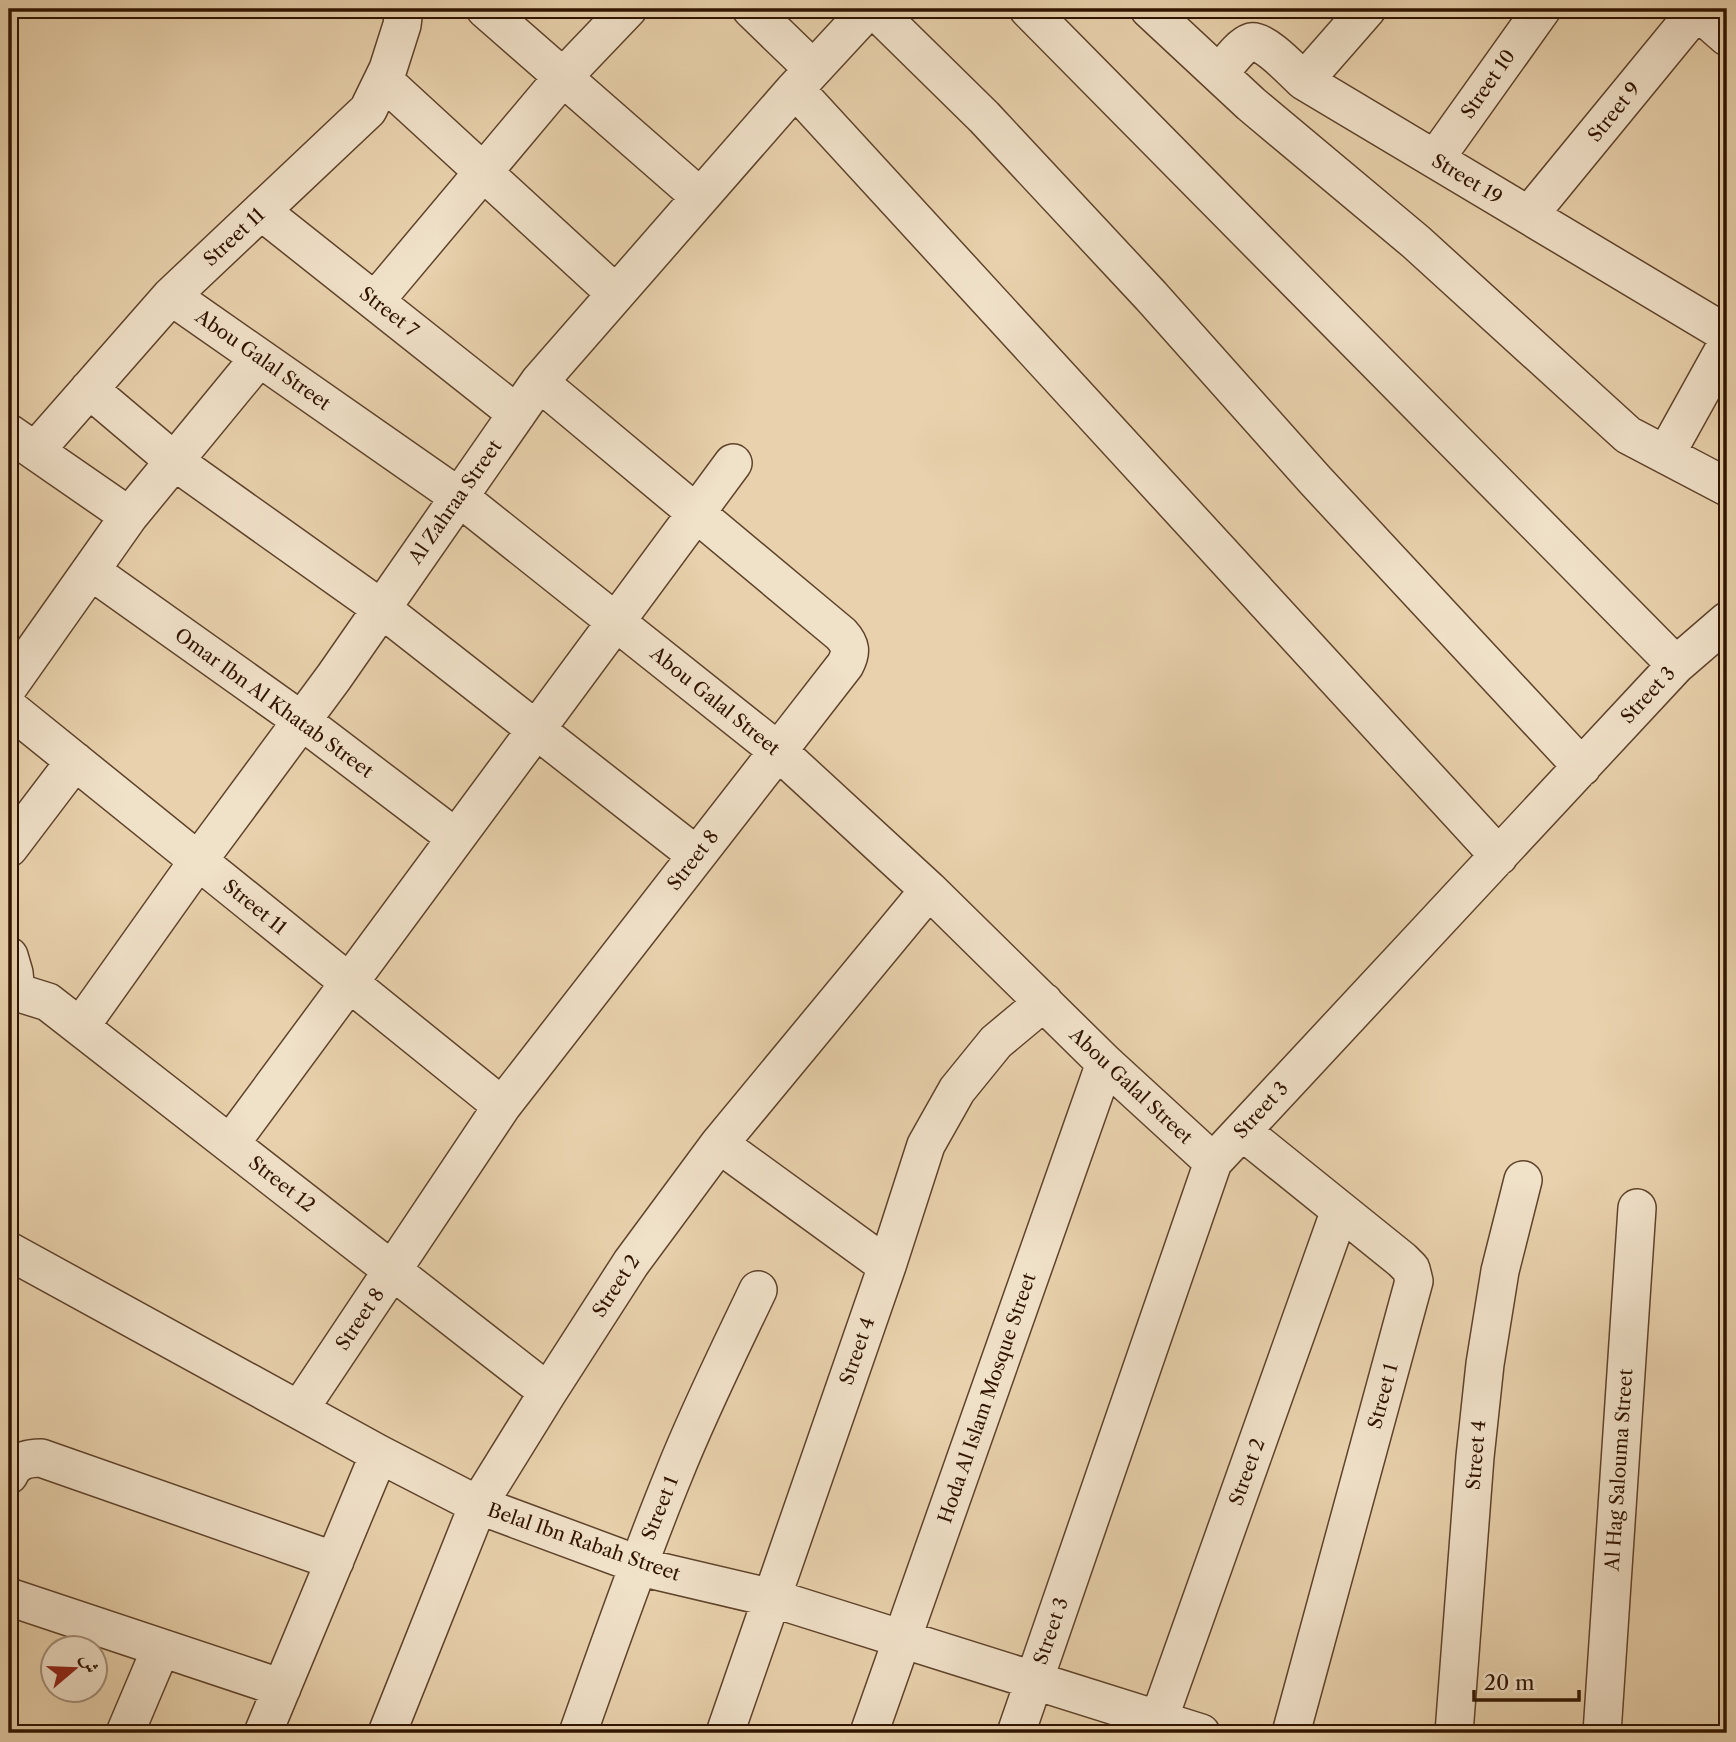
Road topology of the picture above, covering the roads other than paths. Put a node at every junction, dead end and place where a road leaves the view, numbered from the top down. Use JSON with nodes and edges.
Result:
{"nodes":[{"id":1,"x":404,"y":9,"type":"edge"},
{"id":2,"x":485,"y":9,"type":"edge"},
{"id":3,"x":628,"y":9,"type":"edge"},
{"id":4,"x":751,"y":9,"type":"edge"},
{"id":5,"x":872,"y":9,"type":"edge"},
{"id":6,"x":1028,"y":9,"type":"edge"},
{"id":7,"x":1367,"y":9,"type":"edge"},
{"id":8,"x":1542,"y":9,"type":"edge"},
{"id":9,"x":1697,"y":9,"type":"edge"},
{"id":10,"x":1156,"y":11,"type":"edge"},
{"id":11,"x":1727,"y":37,"type":"edge"},
{"id":12,"x":1219,"y":74,"type":"junction"},
{"id":13,"x":563,"y":78,"type":"junction"},
{"id":14,"x":804,"y":79,"type":"junction"},
{"id":15,"x":383,"y":80,"type":"junction"},
{"id":16,"x":1304,"y":81,"type":"junction"},
{"id":17,"x":1435,"y":159,"type":"junction"},
{"id":18,"x":483,"y":172,"type":"junction"},
{"id":19,"x":701,"y":197,"type":"junction"},
{"id":20,"x":261,"y":211,"type":"junction"},
{"id":21,"x":1529,"y":215,"type":"junction"},
{"id":22,"x":616,"y":294,"type":"junction"},
{"id":23,"x":171,"y":296,"type":"junction"},
{"id":24,"x":375,"y":301,"type":"junction"},
{"id":25,"x":1727,"y":334,"type":"edge"},
{"id":26,"x":1727,"y":344,"type":"edge"},
{"id":27,"x":259,"y":358,"type":"junction"},
{"id":28,"x":539,"y":382,"type":"junction"},
{"id":29,"x":89,"y":389,"type":"junction"},
{"id":30,"x":517,"y":414,"type":"junction"},
{"id":31,"x":22,"y":442,"type":"edge"},
{"id":32,"x":1666,"y":454,"type":"junction"},
{"id":33,"x":174,"y":461,"type":"junction"},
{"id":34,"x":733,"y":463,"type":"dead end"},
{"id":35,"x":1727,"y":487,"type":"edge"},
{"id":36,"x":459,"y":498,"type":"junction"},
{"id":37,"x":696,"y":514,"type":"junction"},
{"id":38,"x":129,"y":516,"type":"junction"},
{"id":39,"x":91,"y":570,"type":"junction"},
{"id":40,"x":382,"y":609,"type":"junction"},
{"id":41,"x":1727,"y":621,"type":"edge"},
{"id":42,"x":616,"y":622,"type":"junction"},
{"id":43,"x":1676,"y":665,"type":"junction"},
{"id":44,"x":9,"y":686,"type":"edge"},
{"id":45,"x":9,"y":708,"type":"edge"},
{"id":46,"x":302,"y":721,"type":"junction"},
{"id":47,"x":536,"y":730,"type":"junction"},
{"id":48,"x":778,"y":751,"type":"junction"},
{"id":49,"x":75,"y":761,"type":"junction"},
{"id":50,"x":1582,"y":767,"type":"junction"},
{"id":51,"x":456,"y":838,"type":"junction"},
{"id":52,"x":9,"y":848,"type":"edge"},
{"id":53,"x":696,"y":856,"type":"junction"},
{"id":54,"x":1499,"y":856,"type":"junction"},
{"id":55,"x":198,"y":861,"type":"junction"},
{"id":56,"x":929,"y":890,"type":"junction"},
{"id":57,"x":9,"y":956,"type":"edge"},
{"id":58,"x":349,"y":983,"type":"junction"},
{"id":59,"x":13,"y":993,"type":"edge"},
{"id":60,"x":1044,"y":1002,"type":"junction"},
{"id":61,"x":80,"y":1027,"type":"junction"},
{"id":62,"x":1105,"y":1063,"type":"junction"},
{"id":63,"x":502,"y":1107,"type":"junction"},
{"id":64,"x":1242,"y":1131,"type":"junction"},
{"id":65,"x":230,"y":1144,"type":"junction"},
{"id":66,"x":719,"y":1144,"type":"junction"},
{"id":67,"x":1213,"y":1162,"type":"junction"},
{"id":68,"x":1523,"y":1180,"type":"dead end"},
{"id":69,"x":1637,"y":1208,"type":"dead end"},
{"id":70,"x":1340,"y":1210,"type":"junction"},
{"id":71,"x":9,"y":1251,"type":"edge"},
{"id":72,"x":887,"y":1265,"type":"junction"},
{"id":73,"x":392,"y":1270,"type":"junction"},
{"id":74,"x":758,"y":1290,"type":"dead end"},
{"id":75,"x":548,"y":1392,"type":"junction"},
{"id":76,"x":299,"y":1410,"type":"junction"},
{"id":77,"x":379,"y":1454,"type":"junction"},
{"id":78,"x":9,"y":1475,"type":"edge"},
{"id":79,"x":478,"y":1506,"type":"junction"},
{"id":80,"x":335,"y":1561,"type":"junction"},
{"id":81,"x":638,"y":1564,"type":"junction"},
{"id":82,"x":9,"y":1597,"type":"edge"},
{"id":83,"x":772,"y":1598,"type":"junction"},
{"id":84,"x":902,"y":1639,"type":"junction"},
{"id":85,"x":161,"y":1648,"type":"junction"},
{"id":86,"x":1034,"y":1680,"type":"junction"},
{"id":87,"x":282,"y":1688,"type":"junction"},
{"id":88,"x":1156,"y":1727,"type":"edge"},
{"id":89,"x":125,"y":1733,"type":"edge"},
{"id":90,"x":263,"y":1733,"type":"edge"},
{"id":91,"x":387,"y":1733,"type":"edge"},
{"id":92,"x":578,"y":1733,"type":"edge"},
{"id":93,"x":725,"y":1733,"type":"edge"},
{"id":94,"x":869,"y":1733,"type":"edge"},
{"id":95,"x":1016,"y":1733,"type":"edge"},
{"id":96,"x":1201,"y":1733,"type":"edge"},
{"id":97,"x":1291,"y":1733,"type":"edge"},
{"id":98,"x":1454,"y":1733,"type":"edge"},
{"id":99,"x":1602,"y":1733,"type":"edge"}],
"edges":[{"from":1,"to":15,"type":"street","name":"Street 11"},
{"from":2,"to":13,"type":"street"},
{"from":3,"to":13,"type":"street"},
{"from":4,"to":14,"type":"street"},
{"from":5,"to":14,"type":"street","name":"Al Zahraa Street"},
{"from":5,"to":50,"type":"street"},
{"from":6,"to":43,"type":"street"},
{"from":7,"to":16,"type":"street"},
{"from":8,"to":17,"type":"street","name":"Street 10"},
{"from":9,"to":11,"type":"street"},
{"from":9,"to":21,"type":"street","name":"Street 9"},
{"from":10,"to":12,"type":"street"},
{"from":12,"to":16,"type":"street","name":"Street 19"},
{"from":12,"to":32,"type":"street"},
{"from":13,"to":18,"type":"street"},
{"from":13,"to":19,"type":"street"},
{"from":14,"to":19,"type":"street","name":"Al Zahraa Street"},
{"from":14,"to":54,"type":"street"},
{"from":15,"to":18,"type":"street"},
{"from":15,"to":20,"type":"street","name":"Street 11"},
{"from":16,"to":17,"type":"street","name":"Street 19"},
{"from":17,"to":21,"type":"street","name":"Street 19"},
{"from":18,"to":22,"type":"street"},
{"from":18,"to":24,"type":"street"},
{"from":19,"to":22,"type":"street","name":"Al Zahraa Street"},
{"from":20,"to":23,"type":"street","name":"Street 11"},
{"from":20,"to":24,"type":"street","name":"Street 7"},
{"from":21,"to":25,"type":"street","name":"Street 19"},
{"from":22,"to":28,"type":"street","name":"Al Zahraa Street"},
{"from":23,"to":27,"type":"street","name":"Abou Galal Street"},
{"from":23,"to":29,"type":"street","name":"Street 11"},
{"from":24,"to":30,"type":"street","name":"Street 7"},
{"from":26,"to":32,"type":"street"},
{"from":27,"to":33,"type":"street"},
{"from":27,"to":36,"type":"street","name":"Abou Galal Street"},
{"from":28,"to":30,"type":"street","name":"Al Zahraa Street"},
{"from":28,"to":37,"type":"street","name":"Street 8"},
{"from":29,"to":31,"type":"street","name":"Street 11"},
{"from":29,"to":33,"type":"street"},
{"from":30,"to":36,"type":"street","name":"Al Zahraa Street"},
{"from":31,"to":38,"type":"street"},
{"from":32,"to":35,"type":"street"},
{"from":33,"to":38,"type":"street"},
{"from":33,"to":40,"type":"street"},
{"from":34,"to":37,"type":"street"},
{"from":36,"to":40,"type":"street","name":"Al Zahraa Street"},
{"from":36,"to":42,"type":"street","name":"Abou Galal Street"},
{"from":37,"to":42,"type":"street"},
{"from":37,"to":48,"type":"street","name":"Street 8"},
{"from":38,"to":39,"type":"street"},
{"from":39,"to":44,"type":"street"},
{"from":39,"to":46,"type":"street","name":"Omar Ibn Al Khatab Street"},
{"from":40,"to":46,"type":"street","name":"Al Zahraa Street"},
{"from":40,"to":47,"type":"street"},
{"from":41,"to":43,"type":"street","name":"Street 3"},
{"from":42,"to":47,"type":"street"},
{"from":42,"to":48,"type":"street","name":"Abou Galal Street"},
{"from":43,"to":50,"type":"street","name":"Street 3"},
{"from":45,"to":49,"type":"street","name":"Street 11"},
{"from":46,"to":51,"type":"street","name":"Omar Ibn Al Khatab Street"},
{"from":46,"to":55,"type":"street","name":"Al Zahraa Street"},
{"from":47,"to":51,"type":"street"},
{"from":47,"to":53,"type":"street"},
{"from":48,"to":53,"type":"street","name":"Street 8"},
{"from":48,"to":56,"type":"street","name":"Abou Galal Street"},
{"from":49,"to":52,"type":"street"},
{"from":49,"to":55,"type":"street","name":"Street 11"},
{"from":50,"to":54,"type":"street","name":"Street 3"},
{"from":51,"to":58,"type":"street"},
{"from":53,"to":63,"type":"street","name":"Street 8"},
{"from":54,"to":64,"type":"street","name":"Street 3"},
{"from":55,"to":58,"type":"street","name":"Street 11"},
{"from":55,"to":61,"type":"street","name":"Al Zahraa Street"},
{"from":56,"to":60,"type":"street","name":"Abou Galal Street"},
{"from":56,"to":66,"type":"street","name":"Street 2"},
{"from":57,"to":59,"type":"street"},
{"from":58,"to":63,"type":"street","name":"Street 11"},
{"from":58,"to":65,"type":"street"},
{"from":59,"to":61,"type":"street","name":"Street 12"},
{"from":60,"to":62,"type":"street","name":"Abou Galal Street"},
{"from":60,"to":72,"type":"street","name":"Street 4"},
{"from":61,"to":65,"type":"street","name":"Street 12"},
{"from":62,"to":67,"type":"street","name":"Abou Galal Street"},
{"from":62,"to":84,"type":"street","name":"Hoda Al Islam Mosque Street"},
{"from":63,"to":73,"type":"street","name":"Street 8"},
{"from":64,"to":67,"type":"street","name":"Street 3"},
{"from":64,"to":70,"type":"street","name":"Street 1"},
{"from":65,"to":73,"type":"street","name":"Street 12"},
{"from":66,"to":72,"type":"street"},
{"from":66,"to":75,"type":"street","name":"Street 2"},
{"from":67,"to":86,"type":"street","name":"Street 3"},
{"from":68,"to":98,"type":"street","name":"Street 4"},
{"from":69,"to":99,"type":"street","name":"Al Hag Salouma Street"},
{"from":70,"to":88,"type":"street","name":"Street 2"},
{"from":70,"to":97,"type":"street","name":"Street 1"},
{"from":71,"to":76,"type":"street","name":"Belal Ibn Rabah Street"},
{"from":72,"to":83,"type":"street","name":"Street 4"},
{"from":73,"to":75,"type":"street","name":"Street 12"},
{"from":73,"to":76,"type":"street","name":"Street 8"},
{"from":74,"to":81,"type":"street","name":"Street 1"},
{"from":75,"to":79,"type":"street","name":"Street 2"},
{"from":76,"to":77,"type":"street","name":"Belal Ibn Rabah Street"},
{"from":77,"to":79,"type":"street","name":"Belal Ibn Rabah Street"},
{"from":77,"to":80,"type":"street"},
{"from":78,"to":80,"type":"street"},
{"from":79,"to":81,"type":"street","name":"Belal Ibn Rabah Street"},
{"from":79,"to":91,"type":"street","name":"Street 2"},
{"from":80,"to":87,"type":"street"},
{"from":81,"to":83,"type":"street","name":"Belal Ibn Rabah Street"},
{"from":81,"to":92,"type":"street","name":"Street 1"},
{"from":82,"to":85,"type":"street"},
{"from":83,"to":84,"type":"street","name":"Belal Ibn Rabah Street"},
{"from":83,"to":93,"type":"street","name":"Street 4"},
{"from":84,"to":86,"type":"street","name":"Belal Ibn Rabah Street"},
{"from":84,"to":94,"type":"street","name":"Hoda Al Islam Mosque Street"},
{"from":85,"to":87,"type":"street"},
{"from":85,"to":89,"type":"street"},
{"from":86,"to":88,"type":"street","name":"Belal Ibn Rabah Street"},
{"from":86,"to":95,"type":"street","name":"Street 3"},
{"from":87,"to":90,"type":"street"},
{"from":88,"to":96,"type":"street","name":"Belal Ibn Rabah Street"}]}
